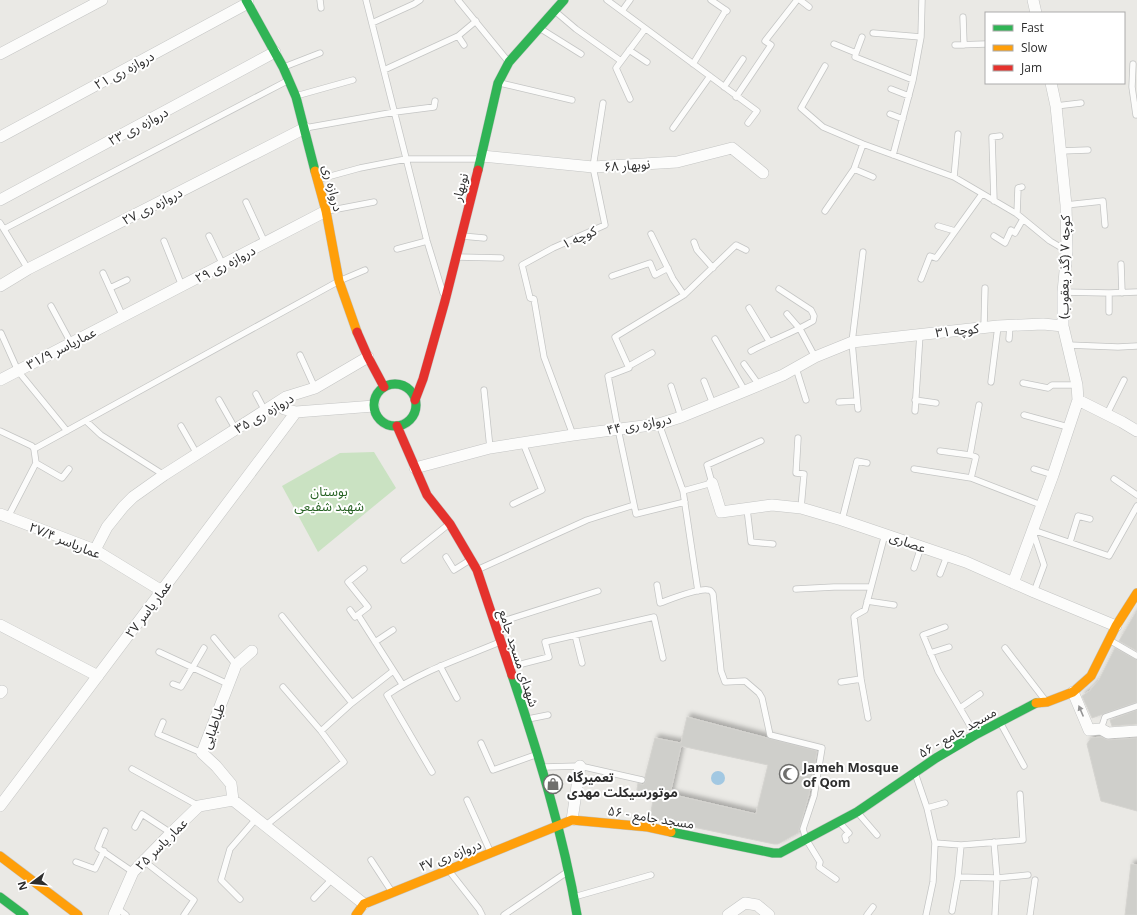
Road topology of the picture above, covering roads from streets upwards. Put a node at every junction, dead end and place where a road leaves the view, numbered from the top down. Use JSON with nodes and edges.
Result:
{"nodes":[{"id":1,"x":102,"y":0,"type":"edge"},
{"id":2,"x":1033,"y":0,"type":"edge"},
{"id":3,"x":561,"y":1,"type":"edge"},
{"id":4,"x":247,"y":2,"type":"edge"},
{"id":5,"x":1036,"y":12,"type":"edge"},
{"id":6,"x":275,"y":52,"type":"junction"},
{"id":7,"x":0,"y":54,"type":"edge"},
{"id":8,"x":1051,"y":84,"type":"edge"},
{"id":9,"x":305,"y":128,"type":"junction"},
{"id":10,"x":0,"y":137,"type":"edge"},
{"id":11,"x":481,"y":157,"type":"junction"},
{"id":12,"x":763,"y":173,"type":"dead end"},
{"id":13,"x":0,"y":200,"type":"edge"},
{"id":14,"x":326,"y":211,"type":"junction"},
{"id":15,"x":0,"y":286,"type":"edge"},
{"id":16,"x":123,"y":317,"type":"joint"},
{"id":17,"x":1063,"y":326,"type":"junction"},
{"id":18,"x":852,"y":342,"type":"joint"},
{"id":19,"x":368,"y":357,"type":"junction"},
{"id":20,"x":0,"y":380,"type":"edge"},
{"id":21,"x":384,"y":387,"type":"junction"},
{"id":22,"x":282,"y":400,"type":"junction"},
{"id":23,"x":415,"y":400,"type":"junction"},
{"id":24,"x":1078,"y":400,"type":"junction"},
{"id":25,"x":374,"y":406,"type":"junction"},
{"id":26,"x":296,"y":412,"type":"junction"},
{"id":27,"x":397,"y":426,"type":"junction"},
{"id":28,"x":1137,"y":431,"type":"edge"},
{"id":29,"x":415,"y":468,"type":"junction"},
{"id":30,"x":712,"y":483,"type":"road end"},
{"id":31,"x":4,"y":515,"type":"edge"},
{"id":32,"x":95,"y":550,"type":"junction"},
{"id":33,"x":1013,"y":583,"type":"junction"},
{"id":34,"x":162,"y":591,"type":"junction"},
{"id":35,"x":1137,"y":593,"type":"edge"},
{"id":36,"x":0,"y":625,"type":"edge"},
{"id":37,"x":1116,"y":626,"type":"junction"},
{"id":38,"x":252,"y":651,"type":"dead end"},
{"id":39,"x":98,"y":676,"type":"junction"},
{"id":40,"x":1073,"y":692,"type":"junction"},
{"id":41,"x":1137,"y":731,"type":"edge"},
{"id":42,"x":580,"y":766,"type":"road end"},
{"id":43,"x":233,"y":800,"type":"junction"},
{"id":44,"x":0,"y":806,"type":"edge"},
{"id":45,"x":572,"y":820,"type":"junction"},
{"id":46,"x":557,"y":826,"type":"junction"},
{"id":47,"x":0,"y":856,"type":"edge"},
{"id":48,"x":0,"y":897,"type":"edge"},
{"id":49,"x":364,"y":904,"type":"junction"},
{"id":50,"x":115,"y":911,"type":"edge"},
{"id":51,"x":20,"y":914,"type":"edge"},
{"id":52,"x":78,"y":915,"type":"edge"},
{"id":53,"x":356,"y":915,"type":"edge"},
{"id":54,"x":577,"y":915,"type":"edge"},
{"id":55,"x":728,"y":915,"type":"edge"},
{"id":56,"x":769,"y":915,"type":"edge"}],
"edges":[{"from":1,"to":7,"type":"street"},
{"from":2,"to":5,"type":"street"},
{"from":3,"to":11,"type":"street","name":"نوبهار"},
{"from":4,"to":6,"type":"street","name":"دروازه ری"},
{"from":4,"to":10,"type":"street","name":"دروازه ری ۲۱"},
{"from":6,"to":9,"type":"street","name":"دروازه ری"},
{"from":6,"to":13,"type":"street","name":"دروازه ری ۲۳"},
{"from":8,"to":17,"type":"street","name":"کوچه ۷ (گذر یعقوب)"},
{"from":9,"to":14,"type":"street","name":"دروازه ری"},
{"from":9,"to":15,"type":"street","name":"دروازه ری ۲۷"},
{"from":11,"to":12,"type":"street","name":"نوبهار ۶۸"},
{"from":11,"to":23,"type":"street","name":"نوبهار"},
{"from":14,"to":16,"type":"street","name":"دروازه ری ۲۹"},
{"from":14,"to":19,"type":"street","name":"دروازه ری"},
{"from":16,"to":20,"type":"street","name":"عماریاسر ۳۱/۹"},
{"from":17,"to":18,"type":"street","name":"کوچه ۳۱"},
{"from":17,"to":24,"type":"street","name":"کوچه ۷ (گذر یعقوب)"},
{"from":18,"to":29,"type":"street","name":"دروازه ری ۴۴"},
{"from":19,"to":21,"type":"street","name":"دروازه ری"},
{"from":19,"to":22,"type":"street","name":"دروازه ری ۳۵"},
{"from":21,"to":23,"type":"street"},
{"from":21,"to":25,"type":"street"},
{"from":22,"to":26,"type":"street"},
{"from":22,"to":32,"type":"street","name":"دروازه ری ۳۵"},
{"from":23,"to":27,"type":"street"},
{"from":24,"to":28,"type":"street"},
{"from":24,"to":33,"type":"street","name":"کوچه ۷ (گذر یعقوب)"},
{"from":25,"to":26,"type":"street"},
{"from":25,"to":27,"type":"street"},
{"from":26,"to":34,"type":"street","name":"عمار یاسر ۲۷"},
{"from":27,"to":29,"type":"street","name":"شهدای مسجد جامع"},
{"from":29,"to":46,"type":"street","name":"شهدای مسجد جامع"},
{"from":30,"to":33,"type":"street","name":"عصاری"},
{"from":31,"to":32,"type":"street","name":"عماریاسر ۲۷/۴"},
{"from":32,"to":34,"type":"street","name":"عماریاسر ۲۷/۴"},
{"from":33,"to":37,"type":"street","name":"عصاری"},
{"from":34,"to":39,"type":"street","name":"عمار یاسر ۲۷"},
{"from":35,"to":37,"type":"street","name":"۵۶ - مسجد جامع"},
{"from":36,"to":39,"type":"street"},
{"from":37,"to":40,"type":"street","name":"۵۶ - مسجد جامع"},
{"from":38,"to":43,"type":"street","name":"طباطبایی"},
{"from":39,"to":44,"type":"street","name":"عمار یاسر ۲۷"},
{"from":41,"to":40,"type":"street","one_way":true},
{"from":40,"to":45,"type":"street","name":"۵۶ - مسجد جامع"},
{"from":42,"to":45,"type":"street"},
{"from":43,"to":49,"type":"street"},
{"from":43,"to":50,"type":"street","name":"عمار یاسر ۲۵"},
{"from":45,"to":46,"type":"street","name":"۵۶ - مسجد جامع"},
{"from":46,"to":49,"type":"street","name":"دروازه ری ۴۷"},
{"from":46,"to":54,"type":"street","name":"شهدای مسجد جامع"},
{"from":47,"to":52,"type":"street"},
{"from":48,"to":51,"type":"street"},
{"from":49,"to":53,"type":"street"},
{"from":55,"to":56,"type":"street"}]}
